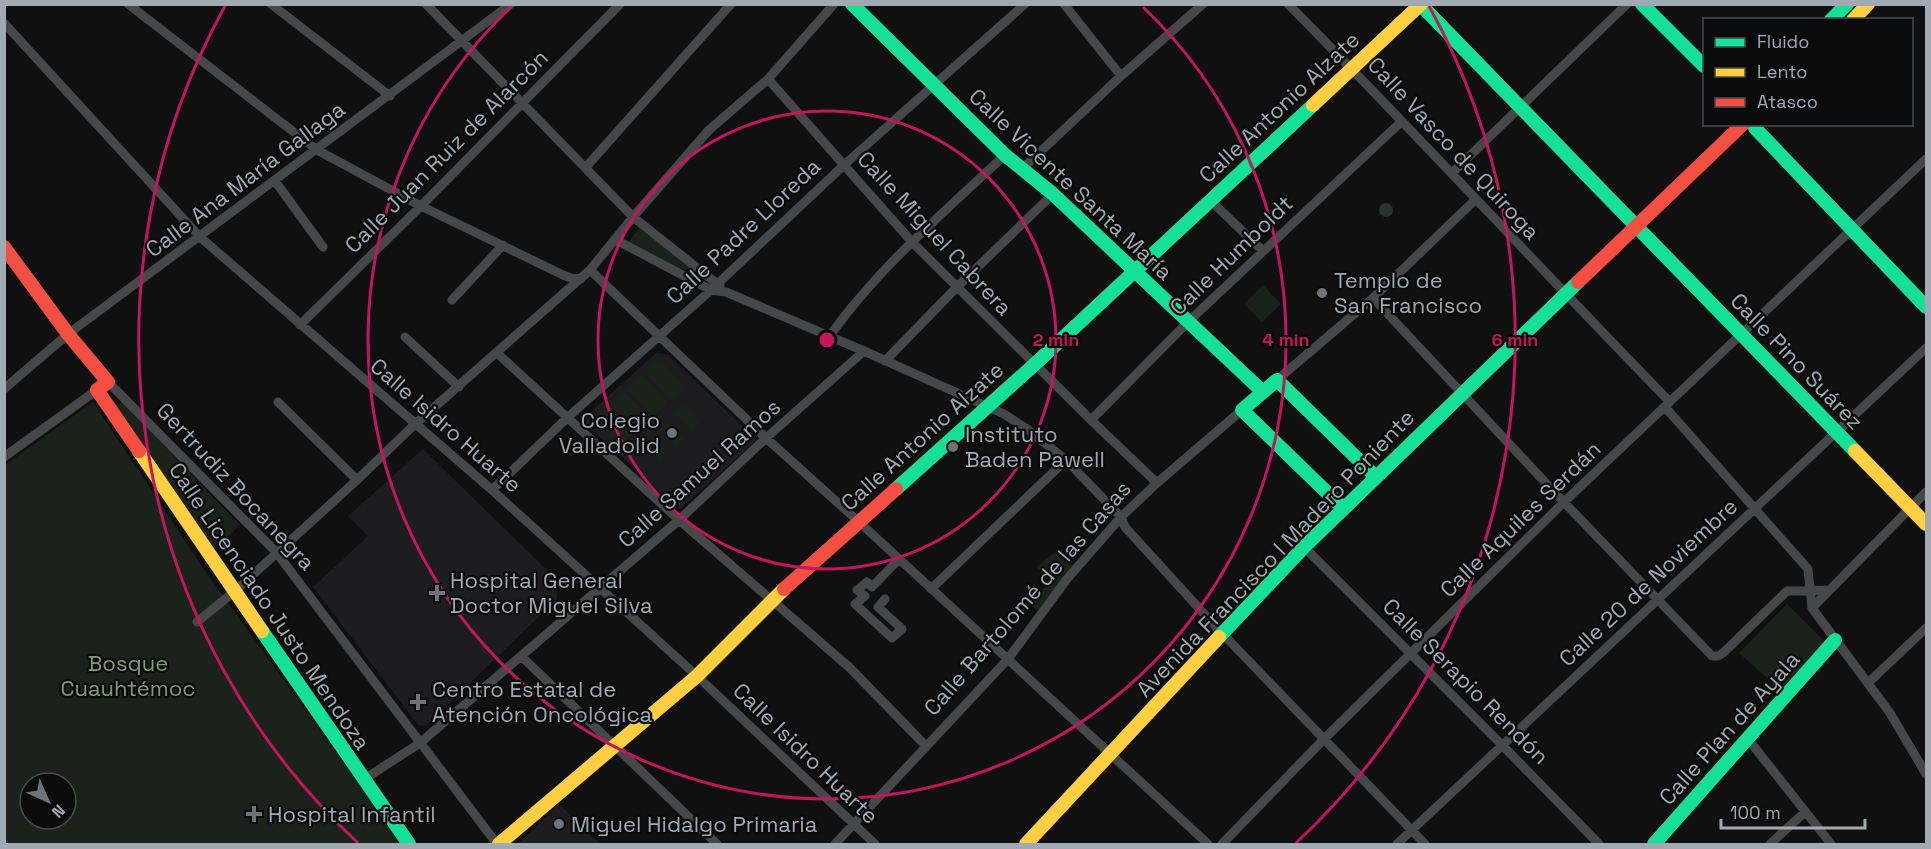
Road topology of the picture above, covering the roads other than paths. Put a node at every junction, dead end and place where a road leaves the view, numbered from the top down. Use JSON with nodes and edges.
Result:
{"nodes":[{"id":1,"x":128,"y":4,"type":"edge"},
{"id":2,"x":271,"y":4,"type":"edge"},
{"id":3,"x":426,"y":4,"type":"edge"},
{"id":4,"x":511,"y":4,"type":"edge"},
{"id":5,"x":620,"y":4,"type":"edge"},
{"id":6,"x":731,"y":4,"type":"edge"},
{"id":7,"x":834,"y":4,"type":"edge"},
{"id":8,"x":852,"y":4,"type":"edge"},
{"id":9,"x":1025,"y":4,"type":"edge"},
{"id":10,"x":1064,"y":4,"type":"edge"},
{"id":11,"x":1203,"y":4,"type":"edge"},
{"id":12,"x":1288,"y":4,"type":"edge"},
{"id":13,"x":1627,"y":4,"type":"edge"},
{"id":14,"x":1642,"y":4,"type":"edge"},
{"id":15,"x":1846,"y":4,"type":"edge"},
{"id":16,"x":1868,"y":4,"type":"edge"},
{"id":17,"x":1421,"y":5,"type":"edge"},
{"id":18,"x":1833,"y":18,"type":"edge"},
{"id":19,"x":1854,"y":18,"type":"edge"},
{"id":20,"x":4,"y":23,"type":"edge"},
{"id":21,"x":462,"y":43,"type":"junction"},
{"id":22,"x":1703,"y":65,"type":"edge"},
{"id":23,"x":1351,"y":68,"type":"junction"},
{"id":24,"x":1121,"y":76,"type":"junction"},
{"id":25,"x":768,"y":79,"type":"junction"},
{"id":26,"x":934,"y":85,"type":"junction"},
{"id":27,"x":390,"y":96,"type":"junction"},
{"id":28,"x":522,"y":103,"type":"junction"},
{"id":29,"x":1520,"y":107,"type":"junction"},
{"id":30,"x":1402,"y":121,"type":"junction"},
{"id":31,"x":1741,"y":126,"type":"edge"},
{"id":32,"x":1755,"y":126,"type":"edge"},
{"id":33,"x":317,"y":150,"type":"junction"},
{"id":34,"x":1005,"y":155,"type":"junction"},
{"id":35,"x":1926,"y":159,"type":"edge"},
{"id":36,"x":844,"y":165,"type":"junction"},
{"id":37,"x":586,"y":168,"type":"junction"},
{"id":38,"x":1023,"y":168,"type":"junction"},
{"id":39,"x":1452,"y":173,"type":"junction"},
{"id":40,"x":275,"y":181,"type":"junction"},
{"id":41,"x":1053,"y":195,"type":"junction"},
{"id":42,"x":1476,"y":199,"type":"junction"},
{"id":43,"x":1210,"y":200,"type":"junction"},
{"id":44,"x":421,"y":206,"type":"junction"},
{"id":45,"x":633,"y":217,"type":"junction"},
{"id":46,"x":1637,"y":227,"type":"junction"},
{"id":47,"x":1853,"y":230,"type":"junction"},
{"id":48,"x":200,"y":237,"type":"junction"},
{"id":49,"x":616,"y":240,"type":"junction"},
{"id":50,"x":912,"y":242,"type":"junction"},
{"id":51,"x":503,"y":245,"type":"junction"},
{"id":52,"x":4,"y":247,"type":"edge"},
{"id":53,"x":323,"y":247,"type":"dead end"},
{"id":54,"x":1263,"y":251,"type":"junction"},
{"id":55,"x":9,"y":263,"type":"edge"},
{"id":56,"x":591,"y":270,"type":"junction"},
{"id":57,"x":1135,"y":271,"type":"junction"},
{"id":58,"x":581,"y":279,"type":"junction"},
{"id":59,"x":715,"y":287,"type":"junction"},
{"id":60,"x":957,"y":287,"type":"junction"},
{"id":61,"x":1565,"y":294,"type":"junction"},
{"id":62,"x":1373,"y":298,"type":"junction"},
{"id":63,"x":452,"y":300,"type":"dead end"},
{"id":64,"x":1926,"y":307,"type":"edge"},
{"id":65,"x":1189,"y":321,"type":"junction"},
{"id":66,"x":300,"y":325,"type":"junction"},
{"id":67,"x":68,"y":334,"type":"junction"},
{"id":68,"x":1741,"y":334,"type":"junction"},
{"id":69,"x":658,"y":335,"type":"junction"},
{"id":70,"x":405,"y":337,"type":"dead end"},
{"id":71,"x":829,"y":337,"type":"junction"},
{"id":72,"x":1926,"y":348,"type":"edge"},
{"id":73,"x":864,"y":351,"type":"junction"},
{"id":74,"x":497,"y":353,"type":"junction"},
{"id":75,"x":885,"y":361,"type":"junction"},
{"id":76,"x":1035,"y":364,"type":"junction"},
{"id":77,"x":1277,"y":380,"type":"junction"},
{"id":78,"x":103,"y":386,"type":"junction"},
{"id":79,"x":459,"y":387,"type":"junction"},
{"id":80,"x":4,"y":388,"type":"edge"},
{"id":81,"x":1263,"y":392,"type":"junction"},
{"id":82,"x":1462,"y":392,"type":"junction"},
{"id":83,"x":278,"y":402,"type":"dead end"},
{"id":84,"x":1667,"y":404,"type":"junction"},
{"id":85,"x":987,"y":406,"type":"junction"},
{"id":86,"x":1242,"y":410,"type":"junction"},
{"id":87,"x":567,"y":418,"type":"junction"},
{"id":88,"x":1091,"y":420,"type":"junction"},
{"id":89,"x":414,"y":425,"type":"junction"},
{"id":90,"x":1838,"y":433,"type":"junction"},
{"id":91,"x":766,"y":438,"type":"junction"},
{"id":92,"x":4,"y":457,"type":"edge"},
{"id":93,"x":1066,"y":460,"type":"junction"},
{"id":94,"x":1376,"y":476,"type":"junction"},
{"id":95,"x":357,"y":480,"type":"junction"},
{"id":96,"x":1157,"y":483,"type":"junction"},
{"id":97,"x":492,"y":490,"type":"junction"},
{"id":98,"x":1926,"y":492,"type":"edge"},
{"id":99,"x":1564,"y":502,"type":"junction"},
{"id":100,"x":1911,"y":507,"type":"junction"},
{"id":101,"x":1343,"y":508,"type":"junction"},
{"id":102,"x":1754,"y":508,"type":"junction"},
{"id":103,"x":1121,"y":517,"type":"junction"},
{"id":104,"x":679,"y":520,"type":"junction"},
{"id":105,"x":858,"y":521,"type":"junction"},
{"id":106,"x":1926,"y":524,"type":"edge"},
{"id":107,"x":1304,"y":547,"type":"junction"},
{"id":108,"x":276,"y":552,"type":"junction"},
{"id":109,"x":899,"y":560,"type":"junction"},
{"id":110,"x":600,"y":588,"type":"junction"},
{"id":111,"x":931,"y":589,"type":"junction"},
{"id":112,"x":1809,"y":590,"type":"junction"},
{"id":113,"x":1830,"y":590,"type":"junction"},
{"id":114,"x":235,"y":591,"type":"junction"},
{"id":115,"x":885,"y":599,"type":"dead end"},
{"id":116,"x":772,"y":600,"type":"junction"},
{"id":117,"x":1657,"y":600,"type":"junction"},
{"id":118,"x":1812,"y":608,"type":"junction"},
{"id":119,"x":197,"y":622,"type":"dead end"},
{"id":120,"x":1926,"y":628,"type":"edge"},
{"id":121,"x":1223,"y":634,"type":"junction"},
{"id":122,"x":1835,"y":640,"type":"junction"},
{"id":123,"x":1411,"y":654,"type":"junction"},
{"id":124,"x":521,"y":656,"type":"junction"},
{"id":125,"x":1008,"y":659,"type":"junction"},
{"id":126,"x":697,"y":676,"type":"junction"},
{"id":127,"x":1868,"y":683,"type":"junction"},
{"id":128,"x":1748,"y":739,"type":"junction"},
{"id":129,"x":1323,"y":740,"type":"junction"},
{"id":130,"x":420,"y":743,"type":"junction"},
{"id":131,"x":613,"y":746,"type":"junction"},
{"id":132,"x":926,"y":746,"type":"junction"},
{"id":133,"x":1503,"y":746,"type":"junction"},
{"id":134,"x":1111,"y":754,"type":"junction"},
{"id":135,"x":1926,"y":774,"type":"edge"},
{"id":136,"x":363,"y":780,"type":"junction"},
{"id":137,"x":1805,"y":812,"type":"junction"},
{"id":138,"x":854,"y":824,"type":"junction"},
{"id":139,"x":1412,"y":830,"type":"junction"},
{"id":140,"x":409,"y":844,"type":"edge"},
{"id":141,"x":498,"y":844,"type":"edge"},
{"id":142,"x":717,"y":844,"type":"edge"},
{"id":143,"x":836,"y":844,"type":"edge"},
{"id":144,"x":874,"y":844,"type":"edge"},
{"id":145,"x":1026,"y":844,"type":"edge"},
{"id":146,"x":1208,"y":844,"type":"edge"},
{"id":147,"x":1222,"y":844,"type":"edge"},
{"id":148,"x":1397,"y":844,"type":"edge"},
{"id":149,"x":1425,"y":844,"type":"edge"},
{"id":150,"x":1599,"y":844,"type":"edge"},
{"id":151,"x":1654,"y":844,"type":"edge"},
{"id":152,"x":1770,"y":844,"type":"edge"},
{"id":153,"x":1831,"y":844,"type":"edge"}],
"edges":[{"from":1,"to":33,"type":"street"},
{"from":2,"to":27,"type":"street"},
{"from":3,"to":21,"type":"street"},
{"from":4,"to":21,"type":"street","name":"Calle Ana María Gallaga"},
{"from":5,"to":28,"type":"street","name":"Calle Juan Ruiz de Alarcón"},
{"from":6,"to":37,"type":"street"},
{"from":7,"to":25,"type":"street"},
{"from":8,"to":26,"type":"street","name":"Calle Vicente Santa María"},
{"from":9,"to":26,"type":"street","name":"Calle Padre Lloreda"},
{"from":10,"to":24,"type":"street"},
{"from":11,"to":24,"type":"street"},
{"from":12,"to":23,"type":"street","name":"Calle Vasco de Quiroga"},
{"from":13,"to":29,"type":"street"},
{"from":14,"to":22,"type":"street"},
{"from":15,"to":18,"type":"street"},
{"from":16,"to":19,"type":"street"},
{"from":17,"to":23,"type":"street","name":"Calle Antonio Alzate"},
{"from":17,"to":29,"type":"street","name":"Calle Pino Suárez"},
{"from":20,"to":48,"type":"street","name":"Calle Isidro Huarte"},
{"from":21,"to":27,"type":"street","name":"Calle Ana María Gallaga"},
{"from":21,"to":28,"type":"street"},
{"from":23,"to":30,"type":"street","name":"Calle Vasco de Quiroga"},
{"from":23,"to":43,"type":"street","name":"Calle Antonio Alzate"},
{"from":24,"to":38,"type":"street"},
{"from":25,"to":36,"type":"street","name":"Calle Miguel Cabrera"},
{"from":25,"to":45,"type":"street"},
{"from":26,"to":34,"type":"street","name":"Calle Vicente Santa María"},
{"from":26,"to":36,"type":"street","name":"Calle Padre Lloreda"},
{"from":27,"to":33,"type":"street","name":"Calle Ana María Gallaga"},
{"from":28,"to":37,"type":"street"},
{"from":28,"to":44,"type":"street","name":"Calle Juan Ruiz de Alarcón"},
{"from":29,"to":39,"type":"street"},
{"from":29,"to":46,"type":"street","name":"Calle Pino Suárez"},
{"from":30,"to":39,"type":"street","name":"Calle Vasco de Quiroga"},
{"from":30,"to":54,"type":"street","name":"Calle Humboldt"},
{"from":31,"to":46,"type":"street","name":"Avenida Francisco I Madero Poniente"},
{"from":32,"to":47,"type":"street"},
{"from":33,"to":40,"type":"street","name":"Calle Ana María Gallaga"},
{"from":33,"to":44,"type":"street"},
{"from":34,"to":38,"type":"street","name":"Calle Vicente Santa María"},
{"from":34,"to":50,"type":"street"},
{"from":35,"to":47,"type":"street","name":"Calle Aquiles Serdán"},
{"from":36,"to":50,"type":"street","name":"Calle Miguel Cabrera"},
{"from":36,"to":59,"type":"street","name":"Calle Padre Lloreda"},
{"from":37,"to":45,"type":"street"},
{"from":38,"to":41,"type":"street","name":"Calle Vicente Santa María"},
{"from":39,"to":42,"type":"street","name":"Calle Vasco de Quiroga"},
{"from":40,"to":48,"type":"street","name":"Calle Ana María Gallaga"},
{"from":40,"to":53,"type":"street"},
{"from":41,"to":57,"type":"street","name":"Calle Vicente Santa María"},
{"from":41,"to":60,"type":"street"},
{"from":42,"to":61,"type":"street","name":"Calle Vasco de Quiroga"},
{"from":42,"to":62,"type":"street","name":"Calle Bartolomé de las Casas"},
{"from":43,"to":54,"type":"street"},
{"from":43,"to":57,"type":"street","name":"Calle Antonio Alzate"},
{"from":44,"to":51,"type":"street"},
{"from":44,"to":66,"type":"street","name":"Calle Juan Ruiz de Alarcón"},
{"from":45,"to":49,"type":"street"},
{"from":45,"to":59,"type":"street"},
{"from":46,"to":61,"type":"street","name":"Avenida Francisco I Madero Poniente"},
{"from":46,"to":68,"type":"street","name":"Calle Pino Suárez"},
{"from":47,"to":64,"type":"street"},
{"from":47,"to":68,"type":"street","name":"Calle Aquiles Serdán"},
{"from":48,"to":66,"type":"street","name":"Calle Isidro Huarte"},
{"from":48,"to":67,"type":"street","name":"Calle Ana María Gallaga"},
{"from":49,"to":56,"type":"street"},
{"from":49,"to":59,"type":"street"},
{"from":50,"to":60,"type":"street","name":"Calle Miguel Cabrera"},
{"from":50,"to":71,"type":"street"},
{"from":51,"to":58,"type":"street"},
{"from":51,"to":63,"type":"street"},
{"from":52,"to":55,"type":"street","name":"Gertrudiz Bocanegra"},
{"from":54,"to":65,"type":"street","name":"Calle Humboldt"},
{"from":55,"to":67,"type":"street","name":"Gertrudiz Bocanegra"},
{"from":56,"to":58,"type":"street"},
{"from":56,"to":69,"type":"street"},
{"from":57,"to":65,"type":"street","name":"Calle Vicente Santa María"},
{"from":57,"to":76,"type":"street","name":"Calle Antonio Alzate"},
{"from":58,"to":74,"type":"street"},
{"from":59,"to":69,"type":"street","name":"Calle Padre Lloreda"},
{"from":59,"to":71,"type":"street"},
{"from":60,"to":75,"type":"street"},
{"from":60,"to":76,"type":"street","name":"Calle Miguel Cabrera"},
{"from":61,"to":82,"type":"street","name":"Avenida Francisco I Madero Poniente"},
{"from":61,"to":84,"type":"street","name":"Calle Vasco de Quiroga"},
{"from":62,"to":77,"type":"street","name":"Calle Bartolomé de las Casas"},
{"from":62,"to":82,"type":"street"},
{"from":65,"to":81,"type":"street","name":"Calle Vicente Santa María"},
{"from":65,"to":88,"type":"street","name":"Calle Humboldt"},
{"from":66,"to":89,"type":"street","name":"Calle Isidro Huarte"},
{"from":67,"to":78,"type":"street","name":"Gertrudiz Bocanegra"},
{"from":67,"to":80,"type":"street","name":"Calle Ana María Gallaga"},
{"from":68,"to":84,"type":"street","name":"Calle Aquiles Serdán"},
{"from":68,"to":90,"type":"street","name":"Calle Pino Suárez"},
{"from":69,"to":87,"type":"street","name":"Calle Padre Lloreda"},
{"from":69,"to":91,"type":"street"},
{"from":70,"to":79,"type":"street"},
{"from":71,"to":73,"type":"street"},
{"from":72,"to":90,"type":"street","name":"Calle 20 de Noviembre"},
{"from":73,"to":75,"type":"street"},
{"from":73,"to":91,"type":"street","name":"Calle Samuel Ramos"},
{"from":74,"to":79,"type":"street"},
{"from":74,"to":87,"type":"street"},
{"from":75,"to":85,"type":"street"},
{"from":76,"to":85,"type":"street","name":"Calle Antonio Alzate"},
{"from":76,"to":88,"type":"street","name":"Calle Miguel Cabrera"},
{"from":77,"to":81,"type":"street","name":"Calle Bartolomé de las Casas"},
{"from":77,"to":94,"type":"street"},
{"from":78,"to":92,"type":"street"},
{"from":78,"to":108,"type":"street","name":"Gertrudiz Bocanegra"},
{"from":78,"to":114,"type":"street","name":"Calle Licenciado Justo Mendoza"},
{"from":79,"to":89,"type":"street"},
{"from":81,"to":86,"type":"street","name":"Calle Bartolomé de las Casas"},
{"from":82,"to":94,"type":"street","name":"Avenida Francisco I Madero Poniente"},
{"from":82,"to":99,"type":"street"},
{"from":83,"to":95,"type":"street"},
{"from":84,"to":99,"type":"street","name":"Calle Aquiles Serdán"},
{"from":84,"to":102,"type":"street","name":"Calle Vasco de Quiroga"},
{"from":85,"to":93,"type":"street"},
{"from":85,"to":105,"type":"street","name":"Calle Antonio Alzate"},
{"from":86,"to":96,"type":"street","name":"Calle Bartolomé de las Casas"},
{"from":86,"to":101,"type":"street"},
{"from":87,"to":97,"type":"street","name":"Calle Padre Lloreda"},
{"from":87,"to":104,"type":"street"},
{"from":88,"to":96,"type":"street","name":"Calle Miguel Cabrera"},
{"from":89,"to":95,"type":"street"},
{"from":89,"to":97,"type":"street","name":"Calle Isidro Huarte"},
{"from":90,"to":100,"type":"street","name":"Calle Pino Suárez"},
{"from":90,"to":102,"type":"street","name":"Calle 20 de Noviembre"},
{"from":91,"to":104,"type":"street","name":"Calle Samuel Ramos"},
{"from":91,"to":105,"type":"street"},
{"from":93,"to":103,"type":"street"},
{"from":93,"to":111,"type":"street"},
{"from":94,"to":101,"type":"street","name":"Avenida Francisco I Madero Poniente"},
{"from":95,"to":108,"type":"street"},
{"from":96,"to":103,"type":"street","name":"Calle Bartolomé de las Casas"},
{"from":97,"to":110,"type":"street","name":"Calle Isidro Huarte"},
{"from":98,"to":100,"type":"street"},
{"from":99,"to":117,"type":"street"},
{"from":99,"to":123,"type":"street","name":"Calle Aquiles Serdán"},
{"from":100,"to":106,"type":"street","name":"Calle Pino Suárez"},
{"from":100,"to":113,"type":"street"},
{"from":101,"to":107,"type":"street","name":"Avenida Francisco I Madero Poniente"},
{"from":102,"to":112,"type":"street","name":"Calle Vasco de Quiroga"},
{"from":102,"to":117,"type":"street","name":"Calle 20 de Noviembre"},
{"from":103,"to":121,"type":"street"},
{"from":103,"to":125,"type":"street","name":"Calle Bartolomé de las Casas"},
{"from":104,"to":110,"type":"street","name":"Calle Samuel Ramos"},
{"from":104,"to":116,"type":"street"},
{"from":105,"to":109,"type":"street"},
{"from":105,"to":116,"type":"street","name":"Calle Antonio Alzate"},
{"from":107,"to":121,"type":"street","name":"Avenida Francisco I Madero Poniente"},
{"from":107,"to":123,"type":"street","name":"Calle Serapio Rendón"},
{"from":108,"to":114,"type":"street"},
{"from":108,"to":130,"type":"street","name":"Gertrudiz Bocanegra"},
{"from":109,"to":111,"type":"street"},
{"from":109,"to":115,"type":"street"},
{"from":110,"to":124,"type":"street","name":"Calle Samuel Ramos"},
{"from":110,"to":126,"type":"street","name":"Calle Isidro Huarte"},
{"from":111,"to":125,"type":"street"},
{"from":112,"to":113,"type":"street"},
{"from":112,"to":117,"type":"street"},
{"from":112,"to":118,"type":"street","name":"Calle Vasco de Quiroga"},
{"from":113,"to":118,"type":"street"},
{"from":114,"to":119,"type":"street"},
{"from":114,"to":136,"type":"street","name":"Calle Licenciado Justo Mendoza"},
{"from":116,"to":126,"type":"street","name":"Calle Antonio Alzate"},
{"from":116,"to":132,"type":"street"},
{"from":117,"to":133,"type":"street","name":"Calle 20 de Noviembre"},
{"from":118,"to":122,"type":"street"},
{"from":120,"to":127,"type":"street"},
{"from":121,"to":129,"type":"street"},
{"from":121,"to":134,"type":"street","name":"Avenida Francisco I Madero Poniente"},
{"from":122,"to":127,"type":"street"},
{"from":122,"to":128,"type":"street","name":"Calle Plan de Ayala"},
{"from":123,"to":129,"type":"street","name":"Calle Aquiles Serdán"},
{"from":123,"to":133,"type":"street","name":"Calle Serapio Rendón"},
{"from":124,"to":130,"type":"street","name":"Calle Samuel Ramos"},
{"from":124,"to":131,"type":"street"},
{"from":125,"to":132,"type":"street","name":"Calle Bartolomé de las Casas"},
{"from":125,"to":134,"type":"street"},
{"from":126,"to":131,"type":"street","name":"Calle Antonio Alzate"},
{"from":126,"to":138,"type":"street","name":"Calle Isidro Huarte"},
{"from":127,"to":135,"type":"street"},
{"from":128,"to":137,"type":"street"},
{"from":128,"to":151,"type":"street","name":"Calle Plan de Ayala"},
{"from":129,"to":139,"type":"street"},
{"from":129,"to":147,"type":"street","name":"Calle Aquiles Serdán"},
{"from":130,"to":136,"type":"street","name":"Calle Samuel Ramos"},
{"from":130,"to":141,"type":"street","name":"Gertrudiz Bocanegra"},
{"from":131,"to":141,"type":"street","name":"Calle Antonio Alzate"},
{"from":131,"to":142,"type":"street"},
{"from":132,"to":138,"type":"street","name":"Calle Bartolomé de las Casas"},
{"from":133,"to":139,"type":"street","name":"Calle 20 de Noviembre"},
{"from":133,"to":150,"type":"street","name":"Calle Serapio Rendón"},
{"from":134,"to":145,"type":"street","name":"Avenida Francisco I Madero Poniente"},
{"from":134,"to":146,"type":"street"},
{"from":136,"to":140,"type":"street","name":"Calle Licenciado Justo Mendoza"},
{"from":137,"to":152,"type":"street"},
{"from":137,"to":153,"type":"street"},
{"from":138,"to":143,"type":"street","name":"Calle Bartolomé de las Casas"},
{"from":138,"to":144,"type":"street","name":"Calle Isidro Huarte"},
{"from":139,"to":148,"type":"street","name":"Calle 20 de Noviembre"},
{"from":139,"to":149,"type":"street"}]}
